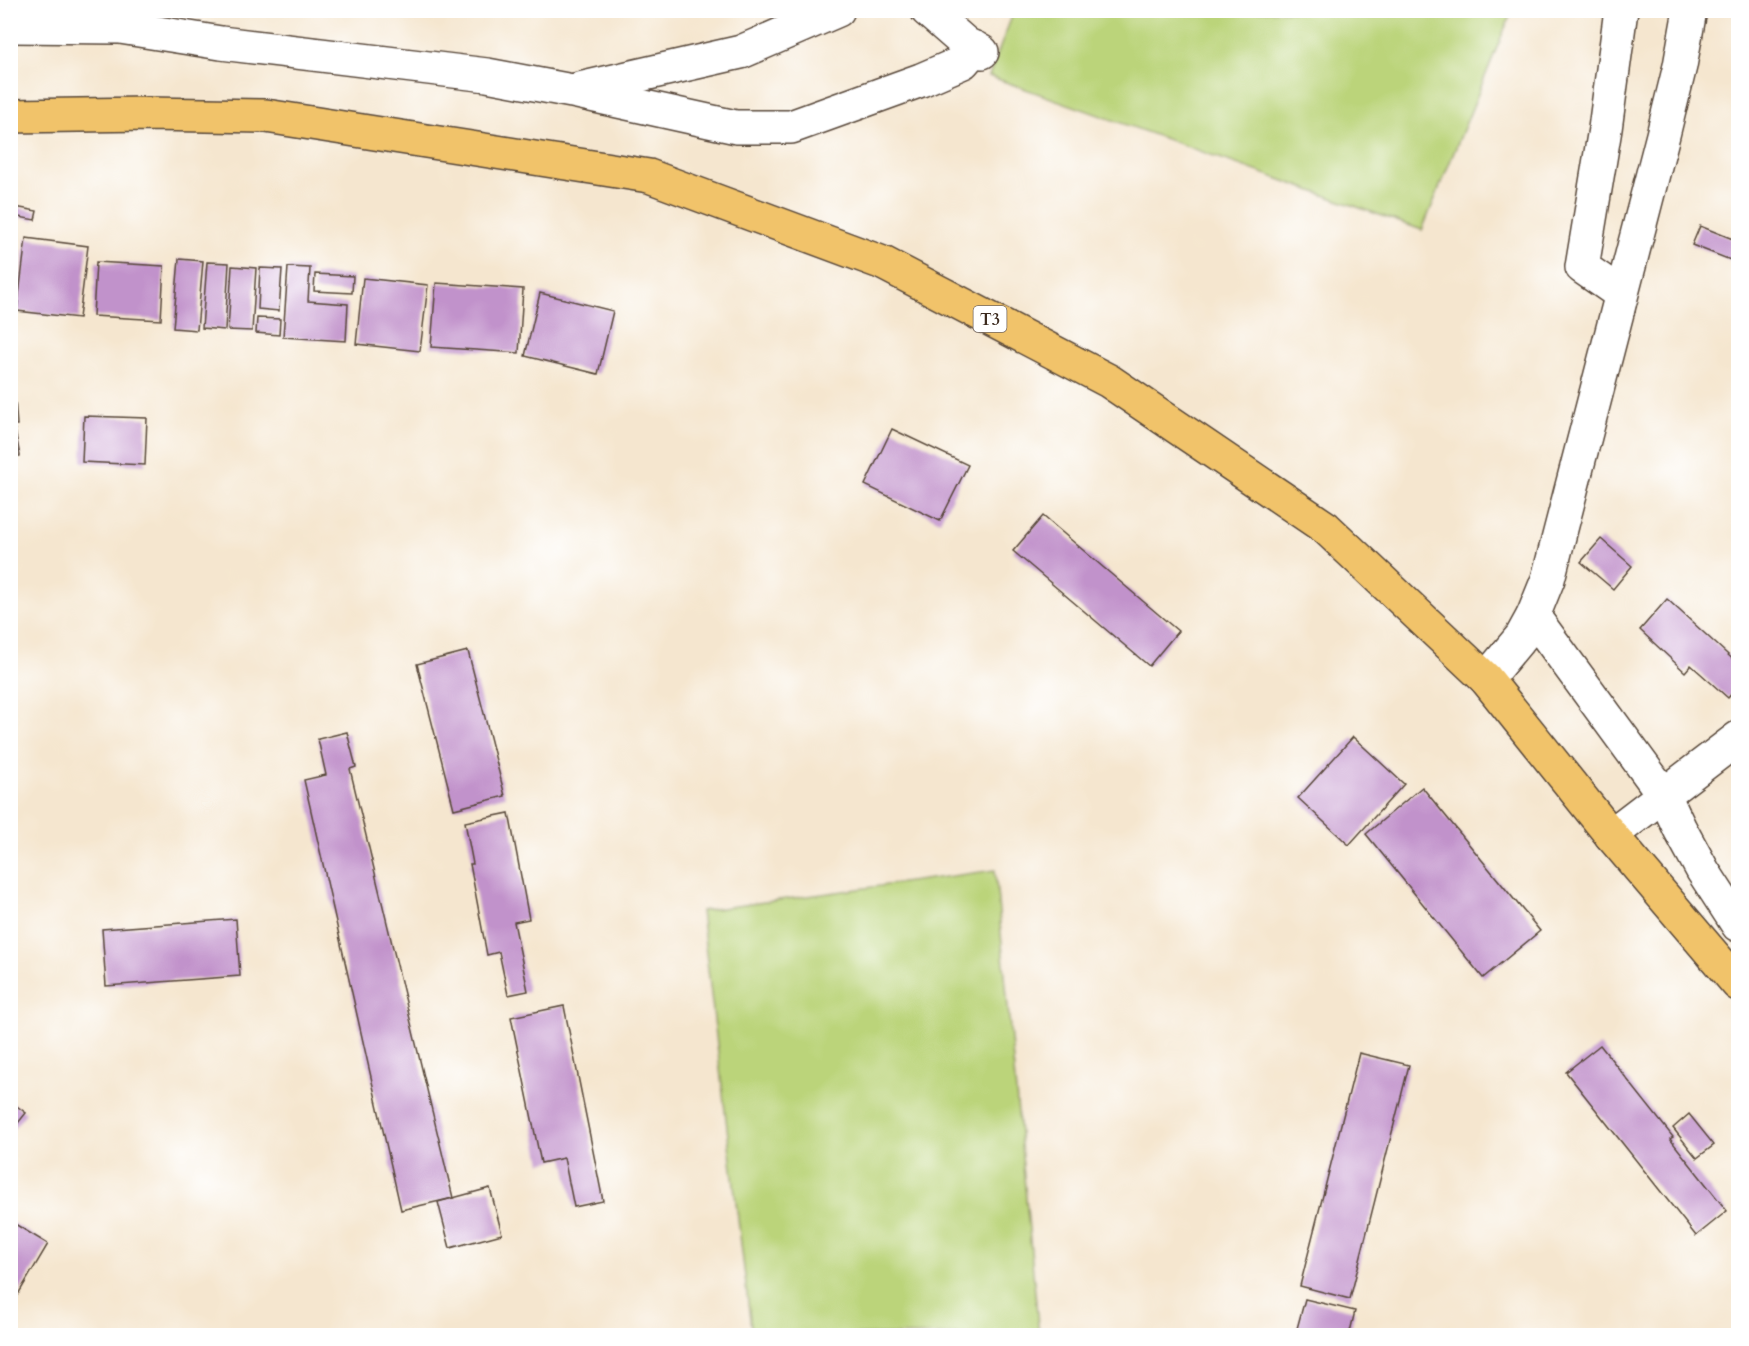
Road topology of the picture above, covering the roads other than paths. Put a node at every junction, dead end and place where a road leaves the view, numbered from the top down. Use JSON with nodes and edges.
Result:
{"nodes":[{"id":1,"x":838,"y":10,"type":"edge"},
{"id":2,"x":927,"y":10,"type":"edge"},
{"id":3,"x":1622,"y":10,"type":"edge"},
{"id":4,"x":1690,"y":10,"type":"edge"},
{"id":5,"x":10,"y":26,"type":"edge"},
{"id":6,"x":572,"y":91,"type":"junction"},
{"id":7,"x":10,"y":116,"type":"edge"},
{"id":8,"x":1621,"y":294,"type":"junction"},
{"id":9,"x":1533,"y":616,"type":"junction"},
{"id":10,"x":1486,"y":679,"type":"junction"},
{"id":11,"x":1738,"y":738,"type":"edge"},
{"id":12,"x":1664,"y":795,"type":"junction"},
{"id":13,"x":1611,"y":835,"type":"junction"},
{"id":14,"x":1738,"y":925,"type":"edge"},
{"id":15,"x":1738,"y":984,"type":"edge"}],
"edges":[{"from":1,"to":6,"type":"street"},
{"from":2,"to":6,"type":"street"},
{"from":3,"to":8,"type":"street"},
{"from":4,"to":8,"type":"street"},
{"from":5,"to":6,"type":"street"},
{"from":7,"to":10,"type":"highway","number":"T3"},
{"from":8,"to":9,"type":"street"},
{"from":9,"to":10,"type":"street"},
{"from":9,"to":12,"type":"street"},
{"from":10,"to":13,"type":"highway","number":"T3"},
{"from":11,"to":12,"type":"street"},
{"from":12,"to":13,"type":"street"},
{"from":12,"to":14,"type":"street"},
{"from":13,"to":15,"type":"highway","number":"T3"}]}
